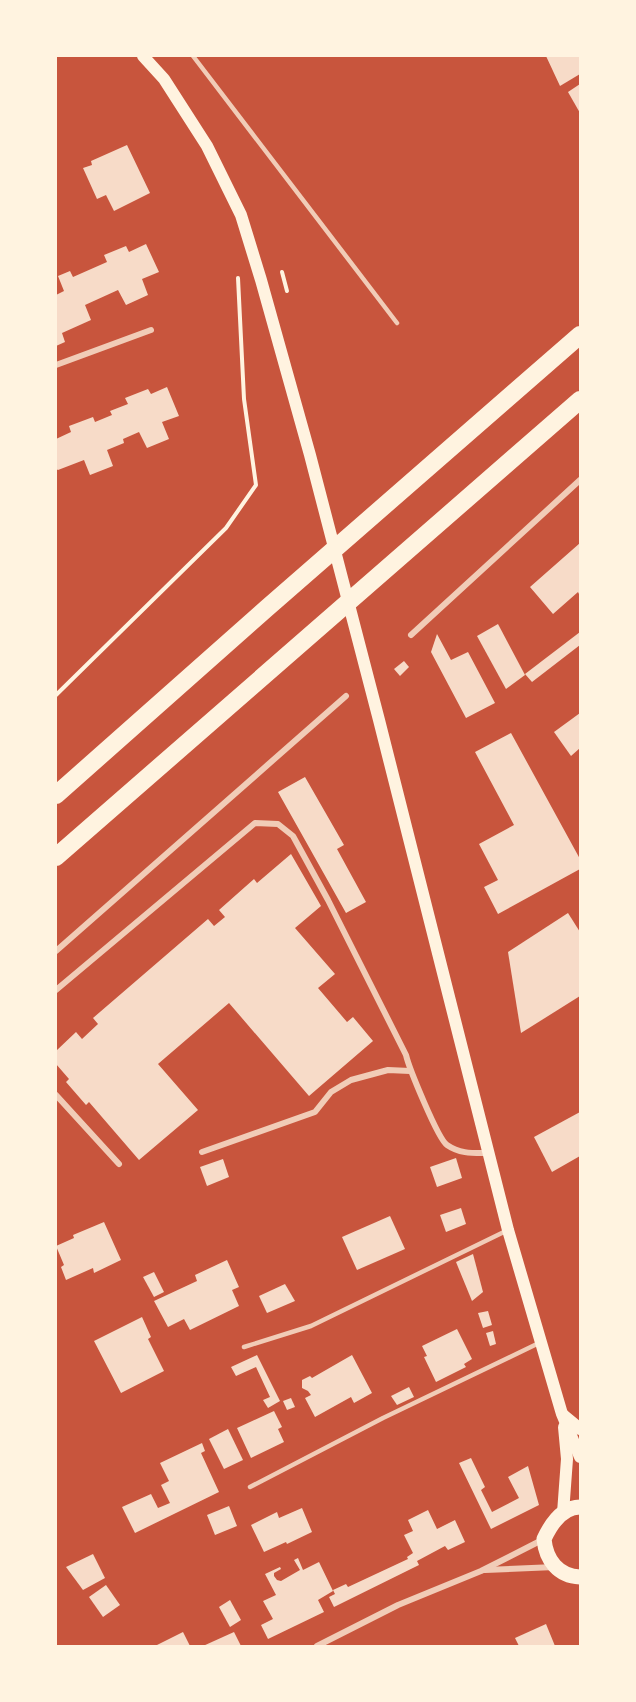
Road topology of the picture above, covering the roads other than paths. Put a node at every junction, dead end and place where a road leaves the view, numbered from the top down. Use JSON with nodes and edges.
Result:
{"nodes":[{"id":1,"x":143,"y":56,"type":"edge"},
{"id":2,"x":193,"y":56,"type":"edge"},
{"id":3,"x":397,"y":323,"type":"dead end"},
{"id":4,"x":151,"y":330,"type":"dead end"},
{"id":5,"x":580,"y":335,"type":"edge"},
{"id":6,"x":56,"y":364,"type":"edge"},
{"id":7,"x":580,"y":400,"type":"edge"},
{"id":8,"x":580,"y":480,"type":"edge"},
{"id":9,"x":411,"y":635,"type":"dead end"},
{"id":10,"x":346,"y":696,"type":"dead end"},
{"id":11,"x":56,"y":795,"type":"edge"},
{"id":12,"x":56,"y":857,"type":"edge"},
{"id":13,"x":56,"y":951,"type":"edge"},
{"id":14,"x":56,"y":990,"type":"edge"},
{"id":15,"x":410,"y":1071,"type":"junction"},
{"id":16,"x":56,"y":1095,"type":"edge"},
{"id":17,"x":202,"y":1152,"type":"dead end"},
{"id":18,"x":488,"y":1153,"type":"junction"},
{"id":19,"x":119,"y":1164,"type":"dead end"},
{"id":20,"x":508,"y":1230,"type":"junction"},
{"id":21,"x":542,"y":1342,"type":"junction"},
{"id":22,"x":244,"y":1347,"type":"dead end"},
{"id":23,"x":562,"y":1414,"type":"junction"},
{"id":24,"x":580,"y":1429,"type":"edge"},
{"id":25,"x":580,"y":1457,"type":"edge"},
{"id":26,"x":250,"y":1487,"type":"dead end"},
{"id":27,"x":580,"y":1507,"type":"edge"},
{"id":28,"x":563,"y":1513,"type":"junction"},
{"id":29,"x":544,"y":1539,"type":"junction"},
{"id":30,"x":555,"y":1567,"type":"junction"},
{"id":31,"x":481,"y":1570,"type":"junction"},
{"id":32,"x":578,"y":1581,"type":"edge"},
{"id":33,"x":317,"y":1647,"type":"edge"}],
"edges":[{"from":1,"to":18,"type":"main road"},
{"from":2,"to":3,"type":"lane"},
{"from":4,"to":6,"type":"street"},
{"from":5,"to":11,"type":"highway"},
{"from":7,"to":12,"type":"highway"},
{"from":8,"to":9,"type":"street"},
{"from":10,"to":13,"type":"street"},
{"from":14,"to":15,"type":"street"},
{"from":15,"to":17,"type":"street"},
{"from":15,"to":18,"type":"street"},
{"from":16,"to":19,"type":"street"},
{"from":18,"to":20,"type":"main road"},
{"from":20,"to":21,"type":"main road"},
{"from":20,"to":22,"type":"lane"},
{"from":21,"to":23,"type":"main road"},
{"from":21,"to":26,"type":"lane"},
{"from":23,"to":24,"type":"main road"},
{"from":23,"to":25,"type":"main road"},
{"from":23,"to":28,"type":"main road"},
{"from":27,"to":28,"type":"main road"},
{"from":28,"to":29,"type":"main road"},
{"from":29,"to":30,"type":"main road"},
{"from":29,"to":31,"type":"street"},
{"from":30,"to":31,"type":"street"},
{"from":30,"to":32,"type":"main road"},
{"from":31,"to":33,"type":"street"}]}
